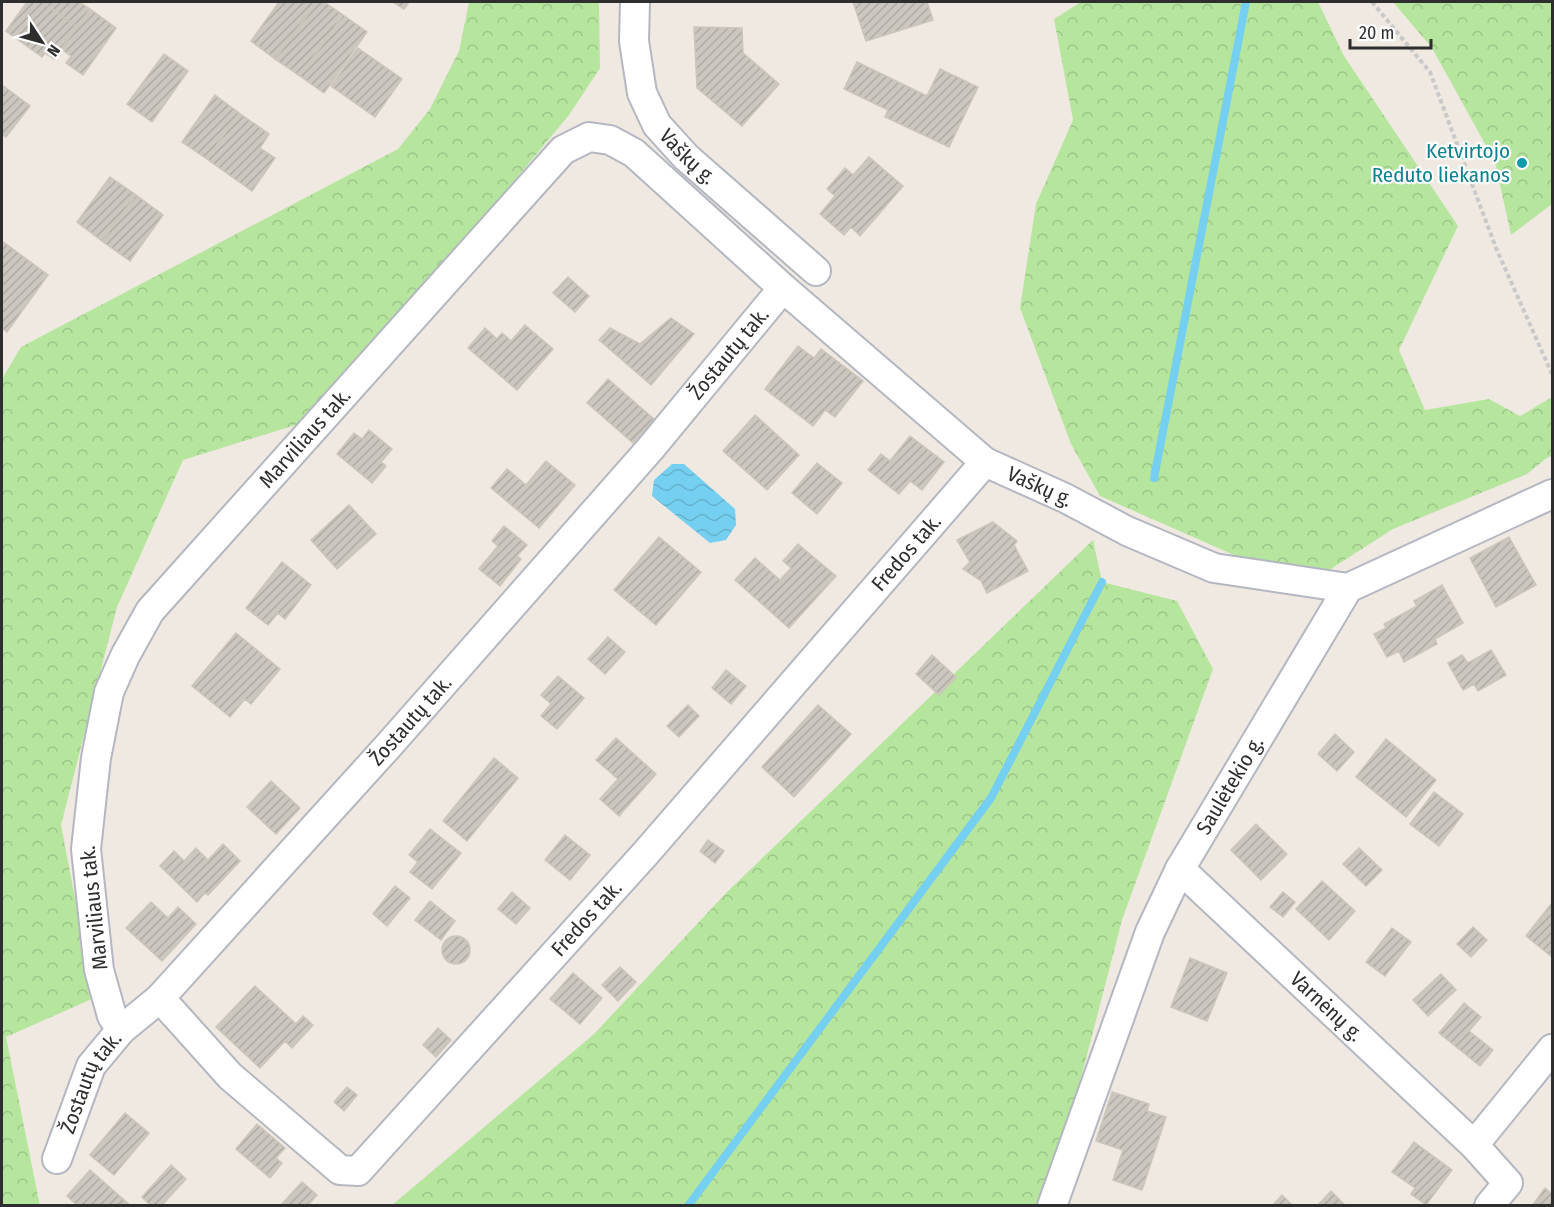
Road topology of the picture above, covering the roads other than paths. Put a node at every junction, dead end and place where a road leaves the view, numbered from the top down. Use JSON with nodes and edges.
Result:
{"nodes":[{"id":1,"x":635,"y":2,"type":"edge"},
{"id":2,"x":816,"y":271,"type":"dead end"},
{"id":3,"x":783,"y":288,"type":"junction"},
{"id":4,"x":985,"y":462,"type":"junction"},
{"id":5,"x":1552,"y":494,"type":"edge"},
{"id":6,"x":1348,"y":588,"type":"junction"},
{"id":7,"x":1180,"y":869,"type":"junction"},
{"id":8,"x":160,"y":999,"type":"junction"},
{"id":9,"x":121,"y":1030,"type":"junction"},
{"id":10,"x":1552,"y":1049,"type":"edge"},
{"id":11,"x":1474,"y":1145,"type":"junction"},
{"id":12,"x":57,"y":1159,"type":"dead end"},
{"id":13,"x":1052,"y":1206,"type":"edge"},
{"id":14,"x":1490,"y":1206,"type":"edge"}],
"edges":[{"from":1,"to":2,"type":"street","name":"Vaškų g."},
{"from":3,"to":4,"type":"street","name":"Vaškų g."},
{"from":3,"to":8,"type":"street","name":"Žostautų tak."},
{"from":3,"to":9,"type":"street","name":"Marviliaus tak."},
{"from":4,"to":6,"type":"street","name":"Vaškų g."},
{"from":4,"to":8,"type":"street","name":"Fredos tak."},
{"from":5,"to":6,"type":"street"},
{"from":6,"to":7,"type":"street","name":"Saulėtekio g."},
{"from":7,"to":11,"type":"street","name":"Varnėnų g."},
{"from":7,"to":13,"type":"street","name":"Saulėtekio g."},
{"from":8,"to":9,"type":"street","name":"Žostautų tak."},
{"from":9,"to":12,"type":"street","name":"Žostautų tak."},
{"from":10,"to":11,"type":"street"},
{"from":11,"to":14,"type":"street","name":"Varnėnų g."}]}
